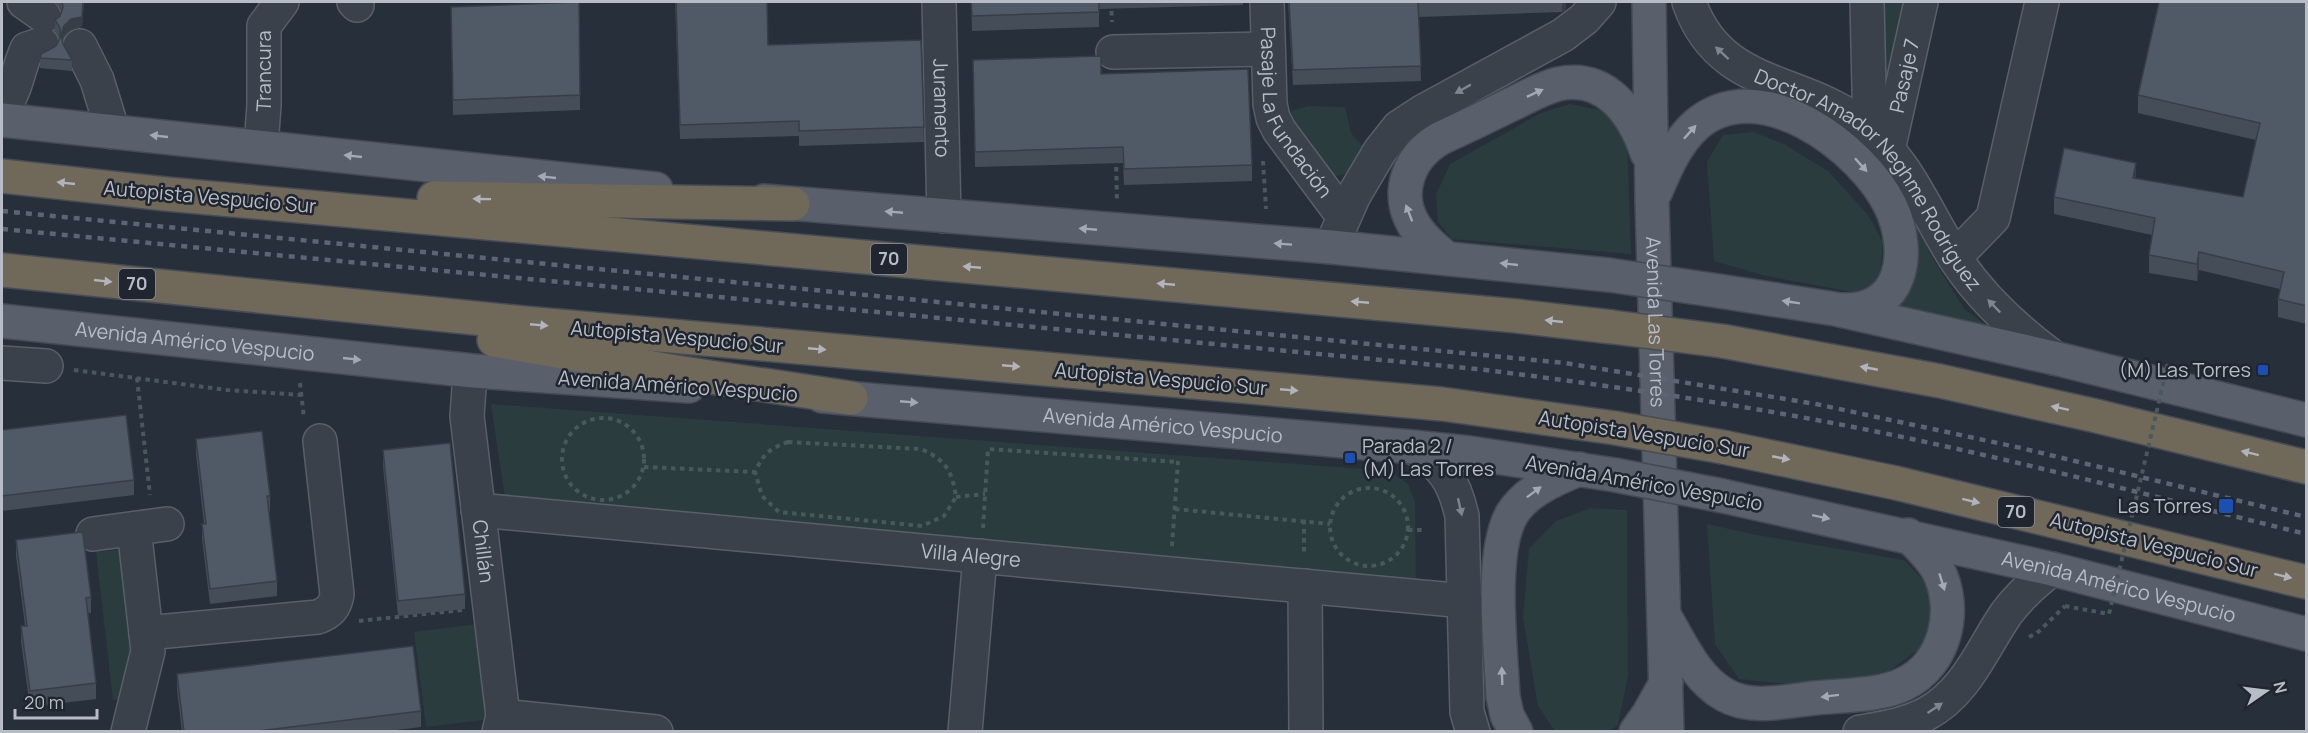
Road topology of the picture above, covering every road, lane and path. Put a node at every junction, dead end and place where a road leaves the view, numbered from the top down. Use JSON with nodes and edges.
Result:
{"nodes":[{"id":1,"x":282,"y":2,"type":"edge"},
{"id":2,"x":939,"y":2,"type":"edge"},
{"id":3,"x":1111,"y":2,"type":"edge"},
{"id":4,"x":1267,"y":2,"type":"edge"},
{"id":5,"x":1599,"y":2,"type":"edge"},
{"id":6,"x":1649,"y":2,"type":"edge"},
{"id":7,"x":1689,"y":2,"type":"edge"},
{"id":8,"x":1867,"y":2,"type":"edge"},
{"id":9,"x":1921,"y":2,"type":"edge"},
{"id":10,"x":2042,"y":2,"type":"edge"},
{"id":11,"x":28,"y":31,"type":"edge"},
{"id":12,"x":80,"y":46,"type":"tunnel mouth"},
{"id":13,"x":1268,"y":49,"type":"junction"},
{"id":14,"x":1113,"y":52,"type":"joint"},
{"id":15,"x":2,"y":110,"type":"edge"},
{"id":16,"x":2,"y":120,"type":"edge"},
{"id":17,"x":113,"y":132,"type":"junction"},
{"id":18,"x":1879,"y":141,"type":"junction"},
{"id":19,"x":261,"y":146,"type":"junction"},
{"id":20,"x":1116,"y":158,"type":"edge"},
{"id":21,"x":2,"y":176,"type":"edge"},
{"id":22,"x":1653,"y":185,"type":"junction"},
{"id":23,"x":166,"y":194,"type":"junction"},
{"id":24,"x":793,"y":204,"type":"junction"},
{"id":25,"x":1117,"y":205,"type":"dead end"},
{"id":26,"x":944,"y":216,"type":"junction"},
{"id":27,"x":1343,"y":216,"type":"junction"},
{"id":28,"x":1331,"y":247,"type":"junction"},
{"id":29,"x":1955,"y":257,"type":"junction"},
{"id":30,"x":1446,"y":258,"type":"junction"},
{"id":31,"x":2,"y":270,"type":"edge"},
{"id":32,"x":230,"y":294,"type":"junction"},
{"id":33,"x":1835,"y":309,"type":"junction"},
{"id":34,"x":2,"y":321,"type":"edge"},
{"id":35,"x":2054,"y":358,"type":"junction"},
{"id":36,"x":2,"y":363,"type":"edge"},
{"id":37,"x":2168,"y":363,"type":"dead end"},
{"id":38,"x":46,"y":366,"type":"joint"},
{"id":39,"x":474,"y":371,"type":"junction"},
{"id":40,"x":137,"y":378,"type":"junction"},
{"id":41,"x":302,"y":395,"type":"dead end"},
{"id":42,"x":851,"y":398,"type":"junction"},
{"id":43,"x":2307,"y":420,"type":"edge"},
{"id":44,"x":320,"y":441,"type":"dead end"},
{"id":45,"x":1413,"y":447,"type":"junction"},
{"id":46,"x":1179,"y":455,"type":"dead end"},
{"id":47,"x":1178,"y":462,"type":"junction"},
{"id":48,"x":644,"y":467,"type":"junction"},
{"id":49,"x":2307,"y":467,"type":"edge"},
{"id":50,"x":1579,"y":469,"type":"junction"},
{"id":51,"x":755,"y":472,"type":"junction"},
{"id":52,"x":985,"y":494,"type":"junction"},
{"id":53,"x":956,"y":497,"type":"junction"},
{"id":54,"x":1175,"y":509,"type":"junction"},
{"id":55,"x":478,"y":510,"type":"junction"},
{"id":56,"x":1330,"y":524,"type":"junction"},
{"id":57,"x":152,"y":526,"type":"junction"},
{"id":58,"x":1408,"y":530,"type":"junction"},
{"id":59,"x":1422,"y":530,"type":"dead end"},
{"id":60,"x":93,"y":534,"type":"dead end"},
{"id":61,"x":1908,"y":535,"type":"junction"},
{"id":62,"x":980,"y":556,"type":"junction"},
{"id":63,"x":2052,"y":569,"type":"junction"},
{"id":64,"x":1171,"y":574,"type":"junction"},
{"id":65,"x":2307,"y":582,"type":"edge"},
{"id":66,"x":1305,"y":586,"type":"junction"},
{"id":67,"x":1465,"y":601,"type":"junction"},
{"id":68,"x":1663,"y":614,"type":"junction"},
{"id":69,"x":146,"y":633,"type":"junction"},
{"id":70,"x":2037,"y":633,"type":"dead end"},
{"id":71,"x":2307,"y":634,"type":"edge"},
{"id":72,"x":1666,"y":683,"type":"junction"},
{"id":73,"x":501,"y":724,"type":"edge"},
{"id":74,"x":1471,"y":729,"type":"edge"},
{"id":75,"x":128,"y":732,"type":"edge"},
{"id":76,"x":656,"y":732,"type":"edge"},
{"id":77,"x":965,"y":732,"type":"edge"},
{"id":78,"x":1306,"y":732,"type":"edge"},
{"id":79,"x":1515,"y":732,"type":"edge"},
{"id":80,"x":1636,"y":732,"type":"edge"},
{"id":81,"x":1667,"y":732,"type":"edge"},
{"id":82,"x":1860,"y":732,"type":"edge"}],
"edges":[{"from":1,"to":19,"type":"street","name":"Trancura"},
{"from":2,"to":26,"type":"street","name":"Juramento"},
{"from":3,"to":14,"type":"path"},
{"from":4,"to":13,"type":"street","name":"Pasaje La Fundación"},
{"from":5,"to":27,"type":"street","one_way":true},
{"from":6,"to":22,"type":"main road"},
{"from":18,"to":7,"type":"street","name":"Doctor Amador Neghme Rodríguez","one_way":true},
{"from":8,"to":18,"type":"street"},
{"from":9,"to":18,"type":"street","name":"Pasaje 7"},
{"from":10,"to":29,"type":"street"},
{"from":11,"to":15,"type":"street"},
{"from":12,"to":17,"type":"street"},
{"from":13,"to":14,"type":"street"},
{"from":13,"to":27,"type":"street","name":"Pasaje La Fundación"},
{"from":16,"to":17,"type":"main road"},
{"from":19,"to":17,"type":"main road","one_way":true},
{"from":18,"to":29,"type":"street","name":"Doctor Amador Neghme Rodríguez"},
{"from":24,"to":19,"type":"main road","one_way":true},
{"from":20,"to":25,"type":"path"},
{"from":23,"to":21,"type":"highway","name":"Autopista Vespucio Sur","number":"70","one_way":true},
{"from":30,"to":22,"type":"main road","one_way":true},
{"from":22,"to":33,"type":"main road","one_way":true},
{"from":22,"to":68,"type":"main road","name":"Avenida Las Torres"},
{"from":24,"to":23,"type":"highway","one_way":true},
{"from":49,"to":23,"type":"highway","name":"Autopista Vespucio Sur","number":"70","one_way":true,"bridge":true},
{"from":26,"to":24,"type":"main road","one_way":true},
{"from":28,"to":26,"type":"main road","one_way":true},
{"from":27,"to":28,"type":"street"},
{"from":28,"to":30,"type":"main road"},
{"from":35,"to":29,"type":"street","name":"Doctor Amador Neghme Rodríguez","one_way":true},
{"from":33,"to":30,"type":"main road","one_way":true,"bridge":true},
{"from":31,"to":32,"type":"highway","name":"Autopista Vespucio Sur","number":"70","one_way":true},
{"from":32,"to":42,"type":"highway"},
{"from":32,"to":65,"type":"highway","name":"Autopista Vespucio Sur","number":"70","one_way":true,"bridge":true},
{"from":33,"to":35,"type":"main road"},
{"from":34,"to":39,"type":"main road","name":"Avenida Américo Vespucio","one_way":true},
{"from":35,"to":43,"type":"main road"},
{"from":36,"to":38,"type":"street"},
{"from":37,"to":70,"type":"path","bridge":true},
{"from":38,"to":40,"type":"path"},
{"from":39,"to":42,"type":"main road","name":"Avenida Américo Vespucio"},
{"from":39,"to":55,"type":"street","name":"Chillán"},
{"from":40,"to":41,"type":"path"},
{"from":40,"to":57,"type":"path"},
{"from":42,"to":45,"type":"main road","name":"Avenida Américo Vespucio","one_way":true},
{"from":44,"to":69,"type":"street"},
{"from":45,"to":50,"type":"main road","name":"Avenida Américo Vespucio"},
{"from":45,"to":67,"type":"street","one_way":true},
{"from":46,"to":47,"type":"path"},
{"from":47,"to":52,"type":"path"},
{"from":47,"to":54,"type":"path"},
{"from":48,"to":48,"type":"path"},
{"from":48,"to":51,"type":"path"},
{"from":50,"to":61,"type":"main road","name":"Avenida Américo Vespucio","one_way":true,"bridge":true},
{"from":79,"to":50,"type":"main road","one_way":true},
{"from":51,"to":53,"type":"path"},
{"from":51,"to":53,"type":"path"},
{"from":52,"to":53,"type":"path"},
{"from":52,"to":62,"type":"path"},
{"from":54,"to":56,"type":"path"},
{"from":54,"to":64,"type":"path"},
{"from":55,"to":62,"type":"street","name":"Villa Alegre"},
{"from":55,"to":73,"type":"street","name":"Chillán"},
{"from":56,"to":58,"type":"path"},
{"from":56,"to":58,"type":"path"},
{"from":57,"to":60,"type":"street"},
{"from":57,"to":69,"type":"street"},
{"from":58,"to":59,"type":"path"},
{"from":61,"to":63,"type":"main road","name":"Avenida Américo Vespucio"},
{"from":61,"to":68,"type":"main road","one_way":true},
{"from":62,"to":64,"type":"street","name":"Villa Alegre"},
{"from":62,"to":77,"type":"street"},
{"from":63,"to":71,"type":"main road","name":"Avenida Américo Vespucio"},
{"from":82,"to":63,"type":"street","one_way":true},
{"from":64,"to":66,"type":"street","name":"Villa Alegre"},
{"from":66,"to":67,"type":"street","name":"Villa Alegre"},
{"from":66,"to":78,"type":"street"},
{"from":67,"to":74,"type":"street"},
{"from":68,"to":72,"type":"main road","name":"Avenida Las Torres"},
{"from":69,"to":75,"type":"street"},
{"from":72,"to":80,"type":"main road"},
{"from":72,"to":81,"type":"main road","name":"Avenida Las Torres"},
{"from":73,"to":76,"type":"street"}]}
